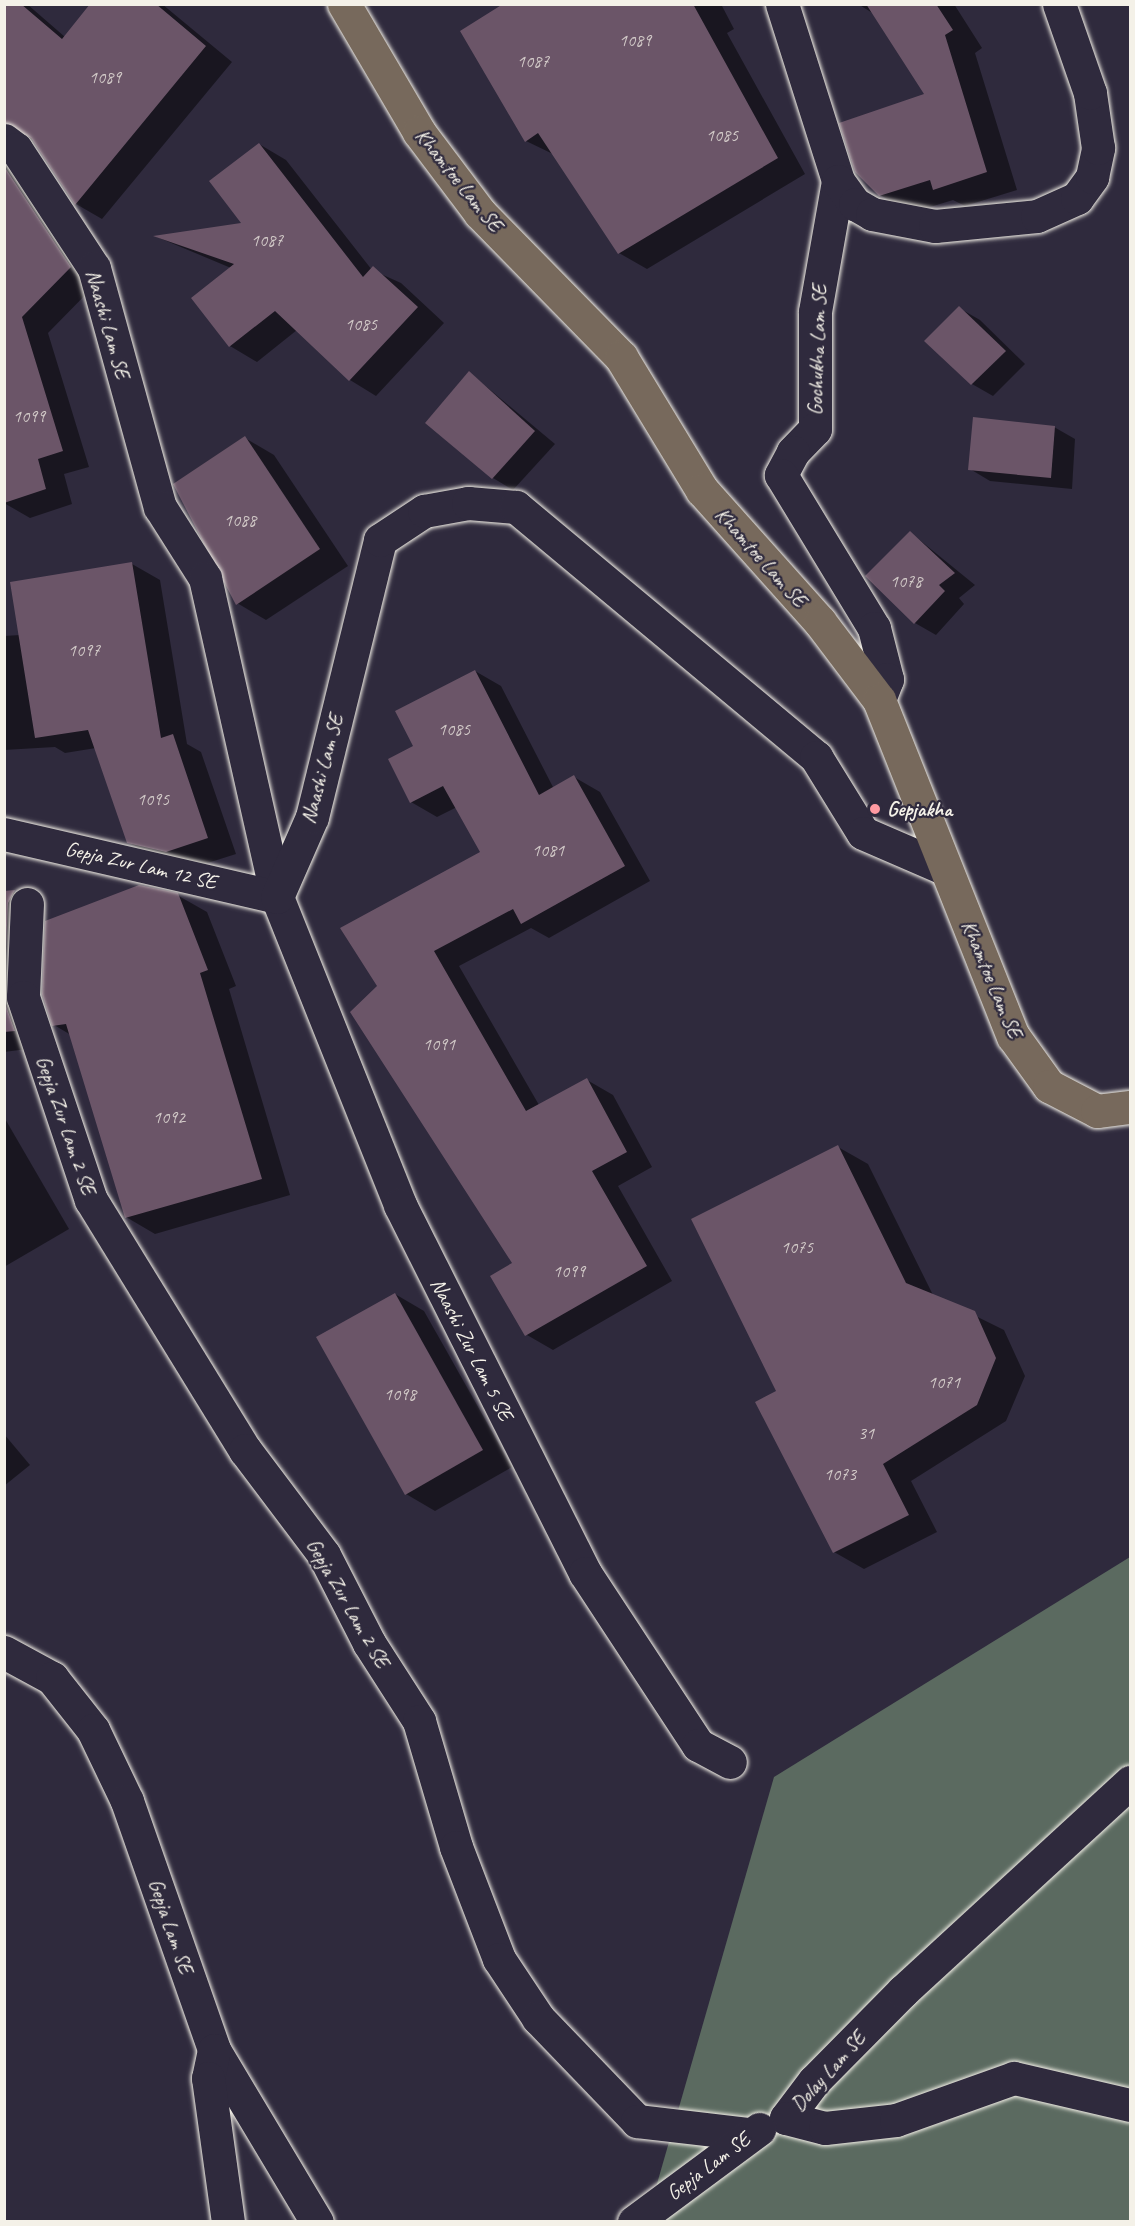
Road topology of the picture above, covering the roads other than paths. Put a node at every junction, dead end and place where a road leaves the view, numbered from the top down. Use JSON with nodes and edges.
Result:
{"nodes":[{"id":1,"x":344,"y":4,"type":"edge"},
{"id":2,"x":782,"y":4,"type":"edge"},
{"id":3,"x":1059,"y":4,"type":"edge"},
{"id":4,"x":4,"y":140,"type":"edge"},
{"id":5,"x":838,"y":181,"type":"junction"},
{"id":6,"x":879,"y":700,"type":"junction"},
{"id":7,"x":4,"y":834,"type":"edge"},
{"id":8,"x":946,"y":869,"type":"junction"},
{"id":9,"x":277,"y":897,"type":"junction"},
{"id":10,"x":27,"y":904,"type":"dead end"},
{"id":11,"x":1131,"y":1107,"type":"edge"},
{"id":12,"x":4,"y":1652,"type":"edge"},
{"id":13,"x":730,"y":1762,"type":"dead end"},
{"id":14,"x":1131,"y":1782,"type":"edge"},
{"id":15,"x":214,"y":2050,"type":"junction"},
{"id":16,"x":1131,"y":2105,"type":"edge"},
{"id":17,"x":786,"y":2118,"type":"junction"},
{"id":18,"x":747,"y":2134,"type":"junction"},
{"id":19,"x":228,"y":2222,"type":"edge"},
{"id":20,"x":317,"y":2222,"type":"edge"},
{"id":21,"x":634,"y":2222,"type":"edge"}],
"edges":[{"from":1,"to":6,"type":"main road","name":"Khamtoe Lam SE"},
{"from":2,"to":5,"type":"street","name":"Gochukha Lam SE"},
{"from":3,"to":5,"type":"street"},
{"from":4,"to":9,"type":"street","name":"Naashi Lam SE"},
{"from":5,"to":6,"type":"street","name":"Gochukha Lam SE"},
{"from":6,"to":8,"type":"main road","name":"Khamtoe Lam SE"},
{"from":7,"to":9,"type":"street","name":"Gepja Zur Lam 12 SE"},
{"from":8,"to":9,"type":"street","name":"Naashi Lam SE"},
{"from":8,"to":11,"type":"main road","name":"Khamtoe Lam SE"},
{"from":9,"to":13,"type":"street","name":"Naashi Zur Lam 5 SE"},
{"from":10,"to":18,"type":"street","name":"Gepja Zur Lam 2 SE"},
{"from":12,"to":15,"type":"street","name":"Gepja Lam SE"},
{"from":14,"to":17,"type":"street","name":"Dolay Lam SE"},
{"from":15,"to":19,"type":"street"},
{"from":15,"to":20,"type":"street","name":"Gepja Lam SE"},
{"from":16,"to":17,"type":"street","name":"Dolay Lam SE"},
{"from":17,"to":18,"type":"street","name":"Gepja Lam SE"},
{"from":18,"to":21,"type":"street","name":"Gepja Lam SE"}]}
